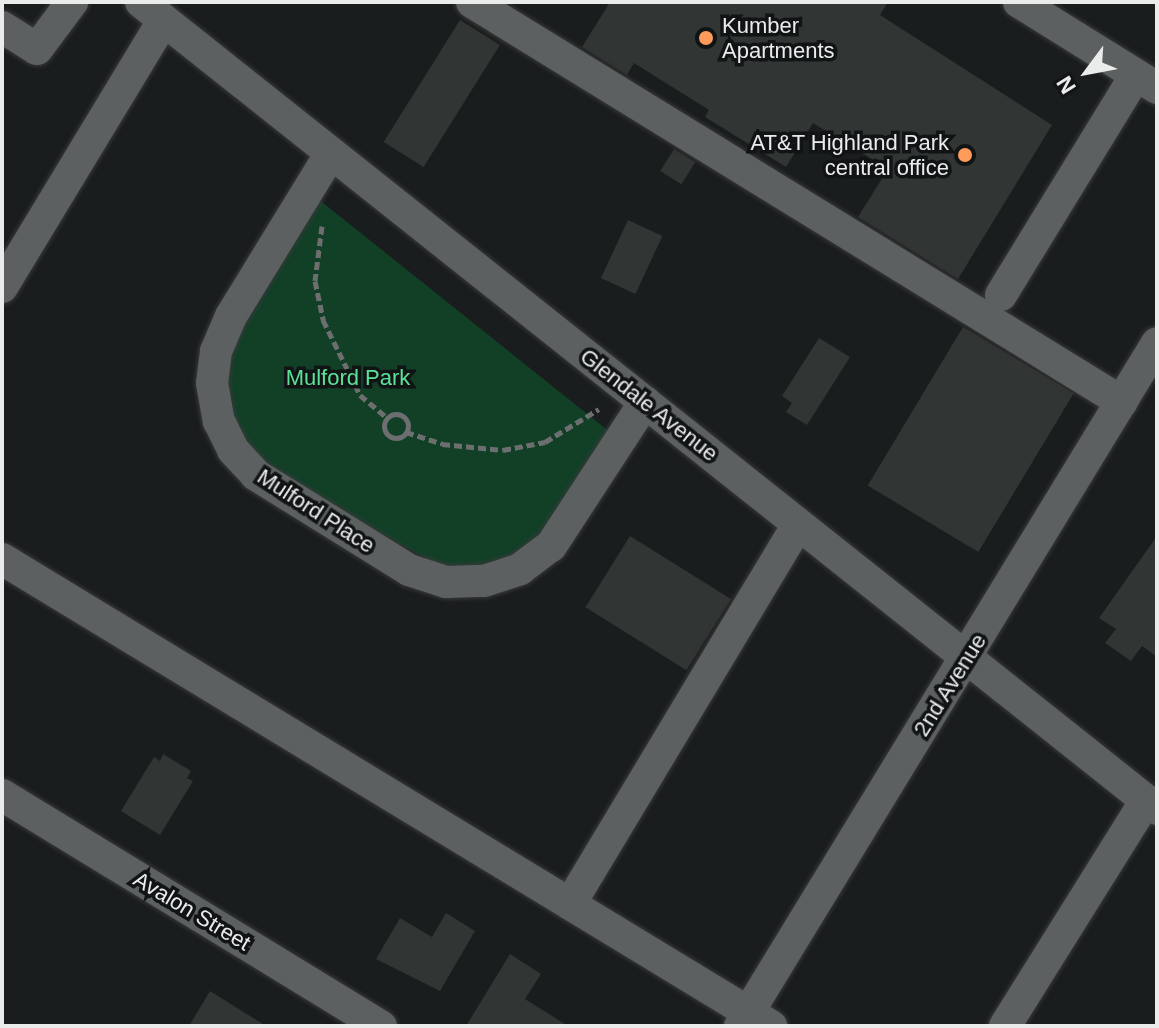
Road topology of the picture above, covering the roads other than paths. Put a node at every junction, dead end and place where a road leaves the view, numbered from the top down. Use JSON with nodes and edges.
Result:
{"nodes":[{"id":1,"x":72,"y":2,"type":"edge"},
{"id":2,"x":472,"y":2,"type":"edge"},
{"id":3,"x":1019,"y":2,"type":"edge"},
{"id":4,"x":152,"y":11,"type":"edge"},
{"id":5,"x":2,"y":27,"type":"edge"},
{"id":6,"x":1147,"y":82,"type":"edge"},
{"id":7,"x":331,"y":153,"type":"junction"},
{"id":8,"x":2,"y":287,"type":"edge"},
{"id":9,"x":1001,"y":295,"type":"dead end"},
{"id":10,"x":1157,"y":343,"type":"edge"},
{"id":11,"x":1138,"y":393,"type":"edge"},
{"id":12,"x":645,"y":402,"type":"junction"},
{"id":13,"x":798,"y":524,"type":"junction"},
{"id":14,"x":2,"y":559,"type":"edge"},
{"id":15,"x":967,"y":658,"type":"junction"},
{"id":16,"x":2,"y":795,"type":"edge"},
{"id":17,"x":1152,"y":805,"type":"edge"},
{"id":18,"x":570,"y":904,"type":"junction"},
{"id":19,"x":753,"y":1021,"type":"edge"},
{"id":20,"x":381,"y":1026,"type":"edge"},
{"id":21,"x":1005,"y":1026,"type":"edge"}],
"edges":[{"from":1,"to":5,"type":"street"},
{"from":2,"to":11,"type":"street"},
{"from":3,"to":6,"type":"street"},
{"from":4,"to":7,"type":"street","name":"Glendale Avenue"},
{"from":4,"to":8,"type":"street"},
{"from":6,"to":9,"type":"street"},
{"from":7,"to":12,"type":"street","name":"Glendale Avenue"},
{"from":7,"to":12,"type":"street","name":"Mulford Place"},
{"from":10,"to":11,"type":"street","name":"2nd Avenue"},
{"from":11,"to":15,"type":"street","name":"2nd Avenue"},
{"from":12,"to":13,"type":"street","name":"Glendale Avenue"},
{"from":13,"to":15,"type":"street","name":"Glendale Avenue"},
{"from":13,"to":18,"type":"street"},
{"from":14,"to":18,"type":"street"},
{"from":15,"to":17,"type":"street","name":"Glendale Avenue"},
{"from":15,"to":19,"type":"street","name":"2nd Avenue"},
{"from":16,"to":20,"type":"street","name":"Avalon Street"},
{"from":17,"to":21,"type":"street"},
{"from":18,"to":19,"type":"street"}]}
